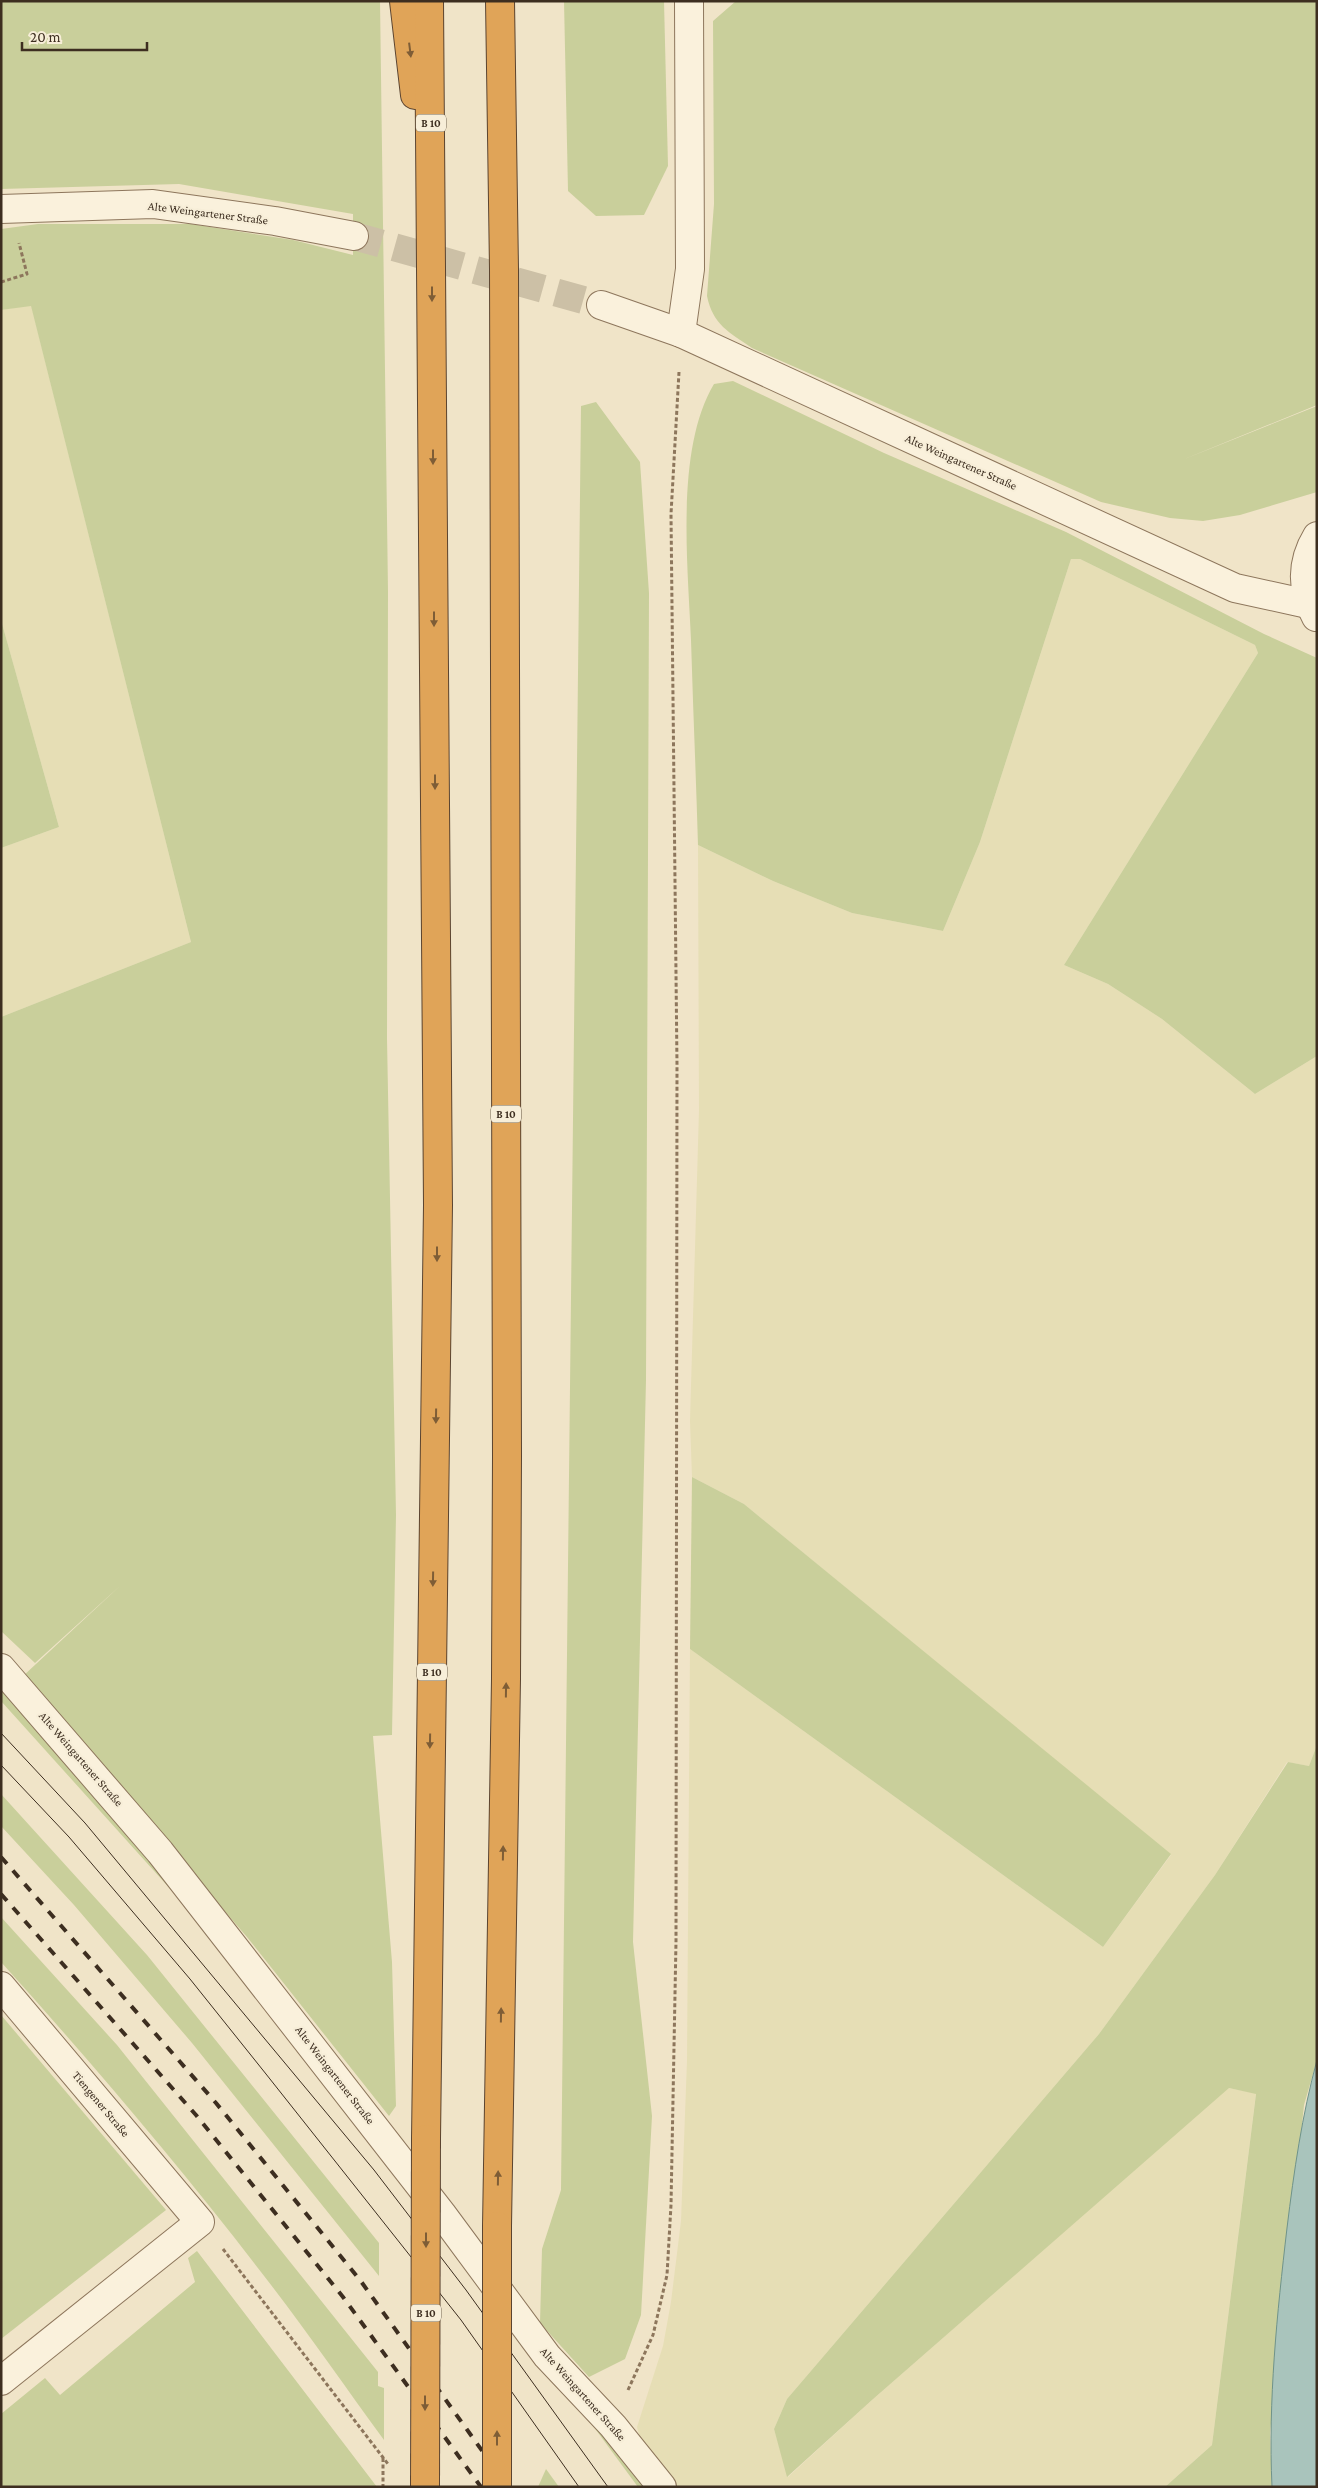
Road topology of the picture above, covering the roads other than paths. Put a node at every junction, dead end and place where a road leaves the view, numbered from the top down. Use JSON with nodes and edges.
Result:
{"nodes":[{"id":1,"x":404,"y":1,"type":"edge"},
{"id":2,"x":429,"y":1,"type":"edge"},
{"id":3,"x":500,"y":1,"type":"edge"},
{"id":4,"x":689,"y":1,"type":"edge"},
{"id":5,"x":6,"y":209,"type":"edge"},
{"id":6,"x":354,"y":236,"type":"tunnel mouth"},
{"id":7,"x":432,"y":245,"type":"junction"},
{"id":8,"x":601,"y":305,"type":"tunnel mouth"},
{"id":9,"x":681,"y":334,"type":"junction"},
{"id":10,"x":1317,"y":536,"type":"edge"},
{"id":11,"x":1312,"y":611,"type":"edge"},
{"id":12,"x":1,"y":1668,"type":"edge"},
{"id":13,"x":1,"y":1986,"type":"edge"},
{"id":14,"x":1,"y":2381,"type":"edge"},
{"id":15,"x":425,"y":2487,"type":"edge"},
{"id":16,"x":497,"y":2487,"type":"edge"},
{"id":17,"x":662,"y":2487,"type":"edge"}],
"edges":[{"from":1,"to":7,"type":"highway","one_way":true},
{"from":2,"to":7,"type":"highway","number":"B 10"},
{"from":16,"to":3,"type":"highway","number":"B 10","one_way":true,"bridge":true},
{"from":4,"to":9,"type":"street"},
{"from":5,"to":6,"type":"street","name":"Alte Weingartener Straße"},
{"from":7,"to":15,"type":"highway","number":"B 10","one_way":true,"bridge":true},
{"from":8,"to":9,"type":"street","name":"Alte Weingartener Straße"},
{"from":9,"to":11,"type":"street","name":"Alte Weingartener Straße"},
{"from":10,"to":11,"type":"street"},
{"from":12,"to":17,"type":"street","name":"Alte Weingartener Straße"},
{"from":13,"to":14,"type":"street","name":"Tiengener Straße"}]}
